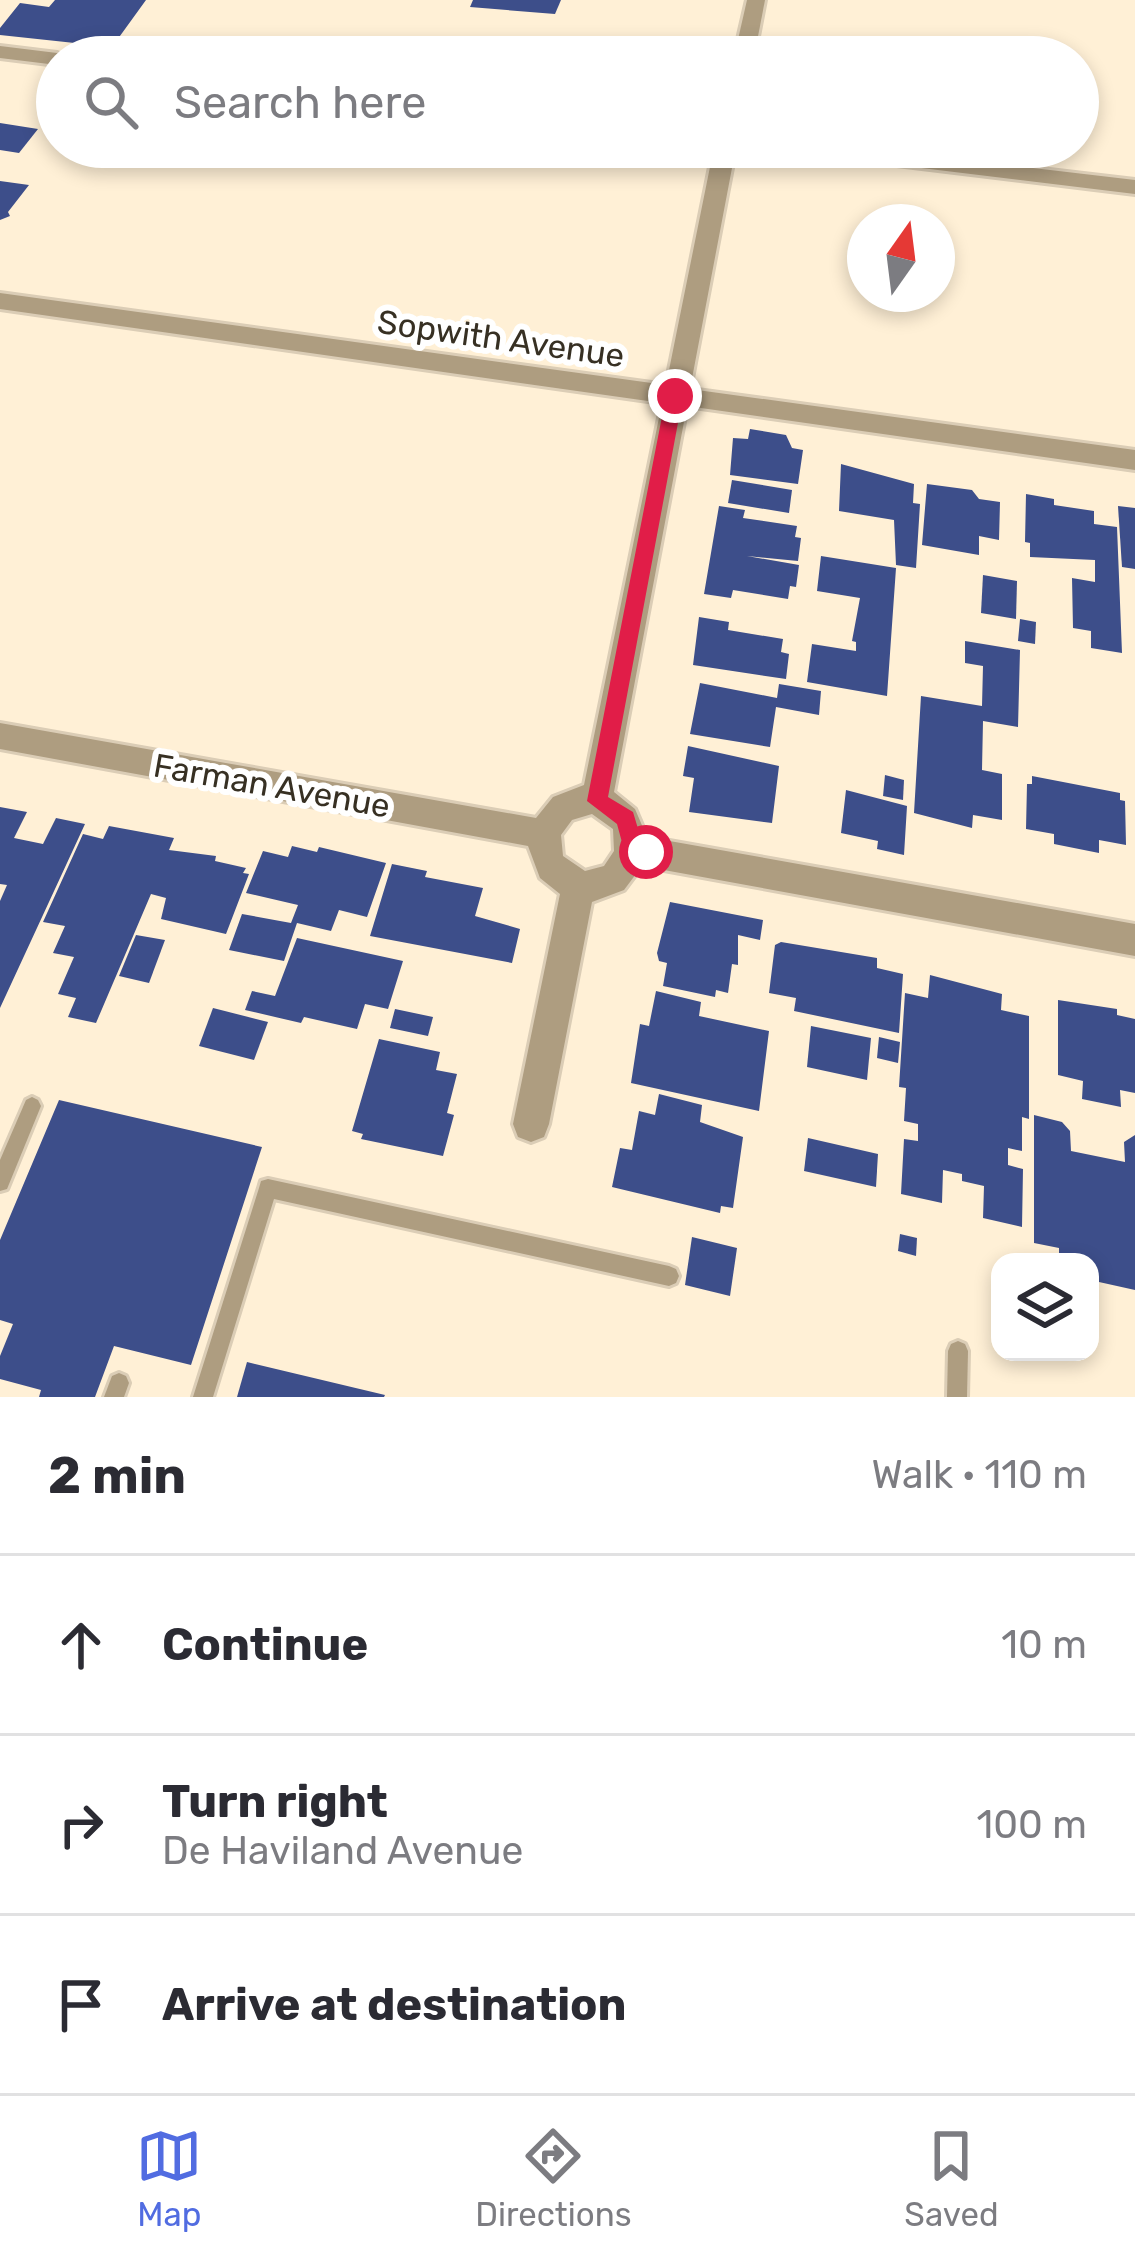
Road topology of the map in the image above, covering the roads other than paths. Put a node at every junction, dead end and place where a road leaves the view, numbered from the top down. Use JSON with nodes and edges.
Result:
{"nodes":[{"id":1,"x":755,"y":0,"type":"edge"},
{"id":2,"x":748,"y":36,"type":"edge"},
{"id":3,"x":0,"y":52,"type":"edge"},
{"id":4,"x":36,"y":56,"type":"edge"},
{"id":5,"x":721,"y":168,"type":"edge"},
{"id":6,"x":975,"y":168,"type":"edge"},
{"id":7,"x":1135,"y":187,"type":"edge"},
{"id":8,"x":0,"y":301,"type":"edge"},
{"id":9,"x":675,"y":396,"type":"junction"},
{"id":10,"x":1135,"y":460,"type":"edge"},
{"id":11,"x":0,"y":736,"type":"edge"},
{"id":12,"x":597,"y":801,"type":"junction"},
{"id":13,"x":543,"y":834,"type":"junction"},
{"id":14,"x":634,"y":850,"type":"junction"},
{"id":15,"x":579,"y":884,"type":"junction"},
{"id":16,"x":1135,"y":940,"type":"edge"},
{"id":17,"x":32,"y":1106,"type":"dead end"},
{"id":18,"x":531,"y":1124,"type":"dead end"},
{"id":19,"x":0,"y":1183,"type":"edge"},
{"id":20,"x":669,"y":1276,"type":"dead end"},
{"id":21,"x":958,"y":1351,"type":"dead end"},
{"id":22,"x":203,"y":1397,"type":"edge"},
{"id":23,"x":957,"y":1397,"type":"edge"}],
"edges":[{"from":1,"to":2,"type":"street"},
{"from":3,"to":4,"type":"street"},
{"from":5,"to":9,"type":"street"},
{"from":6,"to":7,"type":"street"},
{"from":8,"to":9,"type":"street","name":"Sopwith Avenue"},
{"from":9,"to":10,"type":"street","name":"Sopwith Avenue"},
{"from":9,"to":12,"type":"street"},
{"from":11,"to":13,"type":"street","name":"Farman Avenue"},
{"from":12,"to":13,"type":"street"},
{"from":12,"to":14,"type":"street"},
{"from":13,"to":15,"type":"street"},
{"from":14,"to":15,"type":"street"},
{"from":14,"to":16,"type":"street"},
{"from":15,"to":18,"type":"street"},
{"from":17,"to":19,"type":"lane"},
{"from":20,"to":22,"type":"lane"},
{"from":21,"to":23,"type":"lane"}]}
